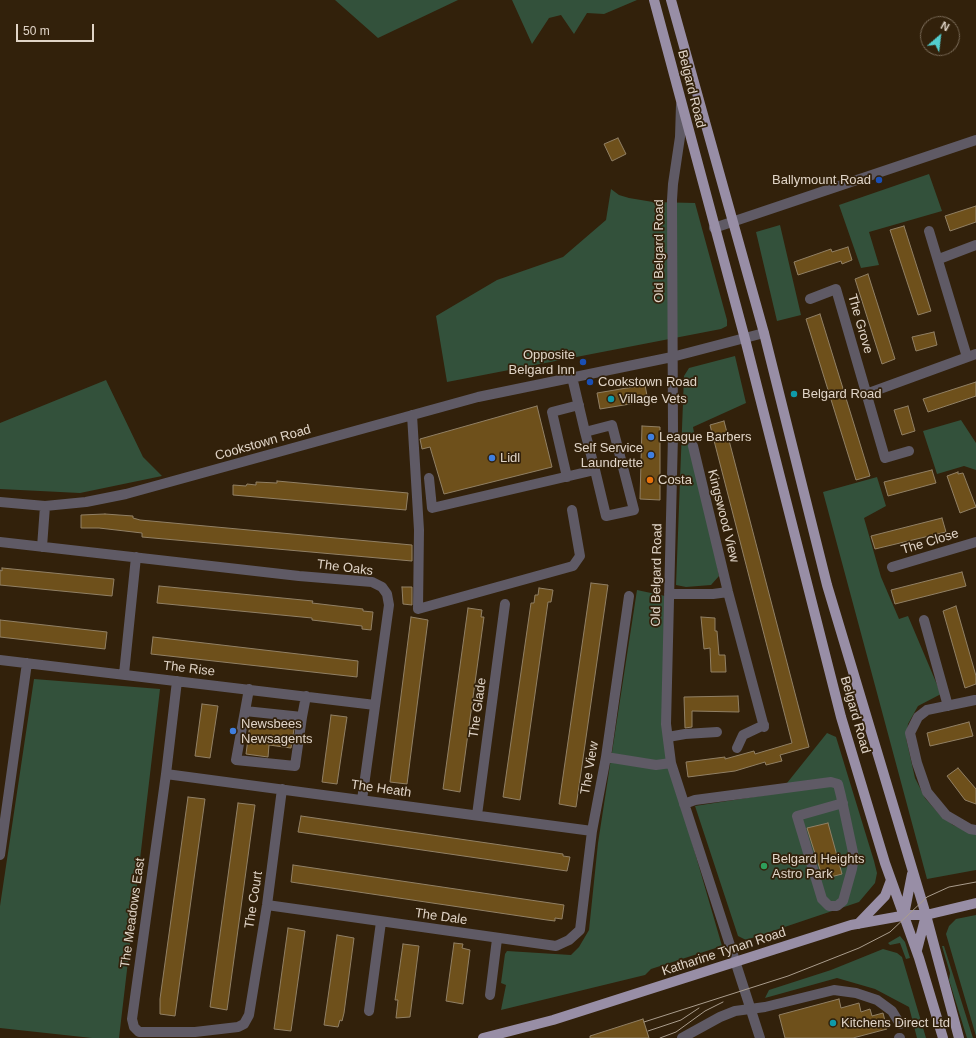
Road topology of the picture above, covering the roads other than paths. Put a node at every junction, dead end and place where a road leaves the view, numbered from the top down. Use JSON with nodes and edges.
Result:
{"nodes":[{"id":1,"x":654,"y":0,"type":"edge"},
{"id":2,"x":671,"y":0,"type":"edge"},
{"id":3,"x":681,"y":98,"type":"junction"},
{"id":4,"x":976,"y":140,"type":"edge"},
{"id":5,"x":734,"y":222,"type":"junction"},
{"id":6,"x":714,"y":228,"type":"junction"},
{"id":7,"x":929,"y":231,"type":"dead end"},
{"id":8,"x":976,"y":245,"type":"edge"},
{"id":9,"x":939,"y":258,"type":"junction"},
{"id":10,"x":810,"y":299,"type":"dead end"},
{"id":11,"x":764,"y":333,"type":"junction"},
{"id":12,"x":745,"y":339,"type":"junction"},
{"id":13,"x":971,"y":356,"type":"edge"},
{"id":14,"x":672,"y":357,"type":"junction"},
{"id":15,"x":572,"y":376,"type":"junction"},
{"id":16,"x":866,"y":394,"type":"junction"},
{"id":17,"x":579,"y":405,"type":"junction"},
{"id":18,"x":412,"y":415,"type":"junction"},
{"id":19,"x":585,"y":432,"type":"junction"},
{"id":20,"x":693,"y":446,"type":"dead end"},
{"id":21,"x":909,"y":451,"type":"dead end"},
{"id":22,"x":595,"y":470,"type":"junction"},
{"id":23,"x":567,"y":477,"type":"junction"},
{"id":24,"x":429,"y":478,"type":"dead end"},
{"id":25,"x":0,"y":502,"type":"edge"},
{"id":26,"x":45,"y":506,"type":"junction"},
{"id":27,"x":572,"y":510,"type":"dead end"},
{"id":28,"x":0,"y":542,"type":"edge"},
{"id":29,"x":976,"y":542,"type":"edge"},
{"id":30,"x":42,"y":547,"type":"junction"},
{"id":31,"x":136,"y":557,"type":"junction"},
{"id":32,"x":892,"y":567,"type":"dead end"},
{"id":33,"x":728,"y":592,"type":"junction"},
{"id":34,"x":669,"y":594,"type":"junction"},
{"id":35,"x":629,"y":596,"type":"dead end"},
{"id":36,"x":505,"y":604,"type":"dead end"},
{"id":37,"x":924,"y":620,"type":"dead end"},
{"id":38,"x":0,"y":660,"type":"edge"},
{"id":39,"x":27,"y":663,"type":"junction"},
{"id":40,"x":124,"y":674,"type":"junction"},
{"id":41,"x":177,"y":681,"type":"junction"},
{"id":42,"x":249,"y":689,"type":"junction"},
{"id":43,"x":306,"y":696,"type":"junction"},
{"id":44,"x":975,"y":700,"type":"edge"},
{"id":45,"x":375,"y":705,"type":"junction"},
{"id":46,"x":948,"y":706,"type":"junction"},
{"id":47,"x":245,"y":711,"type":"junction"},
{"id":48,"x":302,"y":717,"type":"junction"},
{"id":49,"x":717,"y":732,"type":"dead end"},
{"id":50,"x":668,"y":737,"type":"junction"},
{"id":51,"x":737,"y":748,"type":"dead end"},
{"id":52,"x":606,"y":757,"type":"junction"},
{"id":53,"x":671,"y":763,"type":"junction"},
{"id":54,"x":166,"y":774,"type":"junction"},
{"id":55,"x":282,"y":789,"type":"junction"},
{"id":56,"x":362,"y":800,"type":"junction"},
{"id":57,"x":843,"y":803,"type":"junction"},
{"id":58,"x":684,"y":804,"type":"junction"},
{"id":59,"x":476,"y":815,"type":"junction"},
{"id":60,"x":592,"y":830,"type":"junction"},
{"id":61,"x":976,"y":830,"type":"edge"},
{"id":62,"x":0,"y":855,"type":"edge"},
{"id":63,"x":913,"y":872,"type":"junction"},
{"id":64,"x":891,"y":880,"type":"junction"},
{"id":65,"x":976,"y":904,"type":"edge"},
{"id":66,"x":267,"y":905,"type":"junction"},
{"id":67,"x":926,"y":915,"type":"junction"},
{"id":68,"x":904,"y":916,"type":"junction"},
{"id":69,"x":381,"y":922,"type":"junction"},
{"id":70,"x":858,"y":924,"type":"junction"},
{"id":71,"x":497,"y":939,"type":"junction"},
{"id":72,"x":569,"y":940,"type":"joint"},
{"id":73,"x":917,"y":953,"type":"junction"},
{"id":74,"x":735,"y":962,"type":"junction"},
{"id":75,"x":490,"y":996,"type":"dead end"},
{"id":76,"x":751,"y":1008,"type":"junction"},
{"id":77,"x":369,"y":1011,"type":"dead end"},
{"id":78,"x":249,"y":1016,"type":"joint"},
{"id":79,"x":900,"y":1024,"type":"dead end"},
{"id":80,"x":483,"y":1038,"type":"edge"},
{"id":81,"x":682,"y":1038,"type":"edge"},
{"id":82,"x":760,"y":1038,"type":"edge"},
{"id":83,"x":943,"y":1038,"type":"edge"},
{"id":84,"x":959,"y":1038,"type":"edge"}],
"edges":[{"from":1,"to":3,"type":"main road","name":"Belgard Road"},
{"from":2,"to":5,"type":"main road","name":"Belgard Road"},
{"from":3,"to":6,"type":"main road","name":"Belgard Road"},
{"from":3,"to":14,"type":"street","name":"Old Belgard Road"},
{"from":4,"to":5,"type":"street"},
{"from":5,"to":6,"type":"street"},
{"from":5,"to":11,"type":"main road","name":"Belgard Road"},
{"from":6,"to":12,"type":"main road","name":"Belgard Road"},
{"from":7,"to":9,"type":"street"},
{"from":8,"to":9,"type":"street"},
{"from":9,"to":13,"type":"street"},
{"from":10,"to":16,"type":"street","name":"The Grove"},
{"from":11,"to":12,"type":"street","name":"Cookstown Road"},
{"from":11,"to":63,"type":"main road","name":"Belgard Road"},
{"from":12,"to":14,"type":"street","name":"Cookstown Road"},
{"from":12,"to":64,"type":"main road","name":"Belgard Road"},
{"from":13,"to":16,"type":"street"},
{"from":14,"to":15,"type":"street","name":"Cookstown Road"},
{"from":14,"to":34,"type":"street","name":"Old Belgard Road"},
{"from":15,"to":17,"type":"street"},
{"from":15,"to":18,"type":"street","name":"Cookstown Road"},
{"from":16,"to":21,"type":"street","name":"The Grove"},
{"from":17,"to":19,"type":"street"},
{"from":17,"to":23,"type":"street"},
{"from":18,"to":26,"type":"street","name":"Cookstown Road"},
{"from":18,"to":27,"type":"street"},
{"from":19,"to":22,"type":"street"},
{"from":19,"to":22,"type":"street"},
{"from":20,"to":33,"type":"street","name":"Kingswood View"},
{"from":22,"to":23,"type":"street"},
{"from":23,"to":24,"type":"street"},
{"from":25,"to":26,"type":"street","name":"Cookstown Road"},
{"from":26,"to":30,"type":"street"},
{"from":28,"to":30,"type":"street","name":"The Oaks"},
{"from":29,"to":32,"type":"street","name":"The Close"},
{"from":30,"to":31,"type":"street","name":"The Oaks"},
{"from":31,"to":40,"type":"street"},
{"from":31,"to":45,"type":"street","name":"The Oaks"},
{"from":33,"to":34,"type":"street"},
{"from":33,"to":51,"type":"street","name":"Kingswood View"},
{"from":34,"to":50,"type":"street","name":"Old Belgard Road"},
{"from":35,"to":52,"type":"street","name":"The View"},
{"from":36,"to":59,"type":"street","name":"The Glade"},
{"from":37,"to":46,"type":"street"},
{"from":38,"to":39,"type":"street","name":"The Rise"},
{"from":39,"to":40,"type":"street","name":"The Rise"},
{"from":39,"to":62,"type":"street"},
{"from":40,"to":41,"type":"street","name":"The Rise"},
{"from":41,"to":42,"type":"street","name":"The Rise"},
{"from":41,"to":54,"type":"street","name":"The Meadows East"},
{"from":42,"to":43,"type":"street","name":"The Rise"},
{"from":42,"to":47,"type":"street"},
{"from":43,"to":45,"type":"street","name":"The Rise"},
{"from":43,"to":48,"type":"street"},
{"from":44,"to":46,"type":"street"},
{"from":45,"to":56,"type":"street","name":"The Oaks"},
{"from":46,"to":61,"type":"street"},
{"from":47,"to":48,"type":"street"},
{"from":47,"to":48,"type":"street"},
{"from":49,"to":50,"type":"street"},
{"from":50,"to":53,"type":"street","name":"Old Belgard Road"},
{"from":52,"to":53,"type":"street"},
{"from":52,"to":60,"type":"street","name":"The View"},
{"from":53,"to":58,"type":"street","name":"Old Belgard Road"},
{"from":54,"to":55,"type":"street","name":"The Heath"},
{"from":54,"to":78,"type":"street","name":"The Meadows East"},
{"from":55,"to":56,"type":"street","name":"The Heath"},
{"from":55,"to":66,"type":"street","name":"The Court"},
{"from":56,"to":59,"type":"street","name":"The Heath"},
{"from":57,"to":57,"type":"street"},
{"from":57,"to":58,"type":"street"},
{"from":58,"to":74,"type":"street","name":"Old Belgard Road"},
{"from":59,"to":60,"type":"street","name":"The Heath"},
{"from":60,"to":72,"type":"street","name":"The View"},
{"from":63,"to":67,"type":"main road","name":"Belgard Road"},
{"from":63,"to":68,"type":"main road"},
{"from":64,"to":68,"type":"main road","name":"Belgard Road"},
{"from":64,"to":70,"type":"main road"},
{"from":65,"to":67,"type":"main road","name":"Katharine Tynan Road"},
{"from":66,"to":69,"type":"street","name":"The Dale"},
{"from":66,"to":78,"type":"street","name":"The Court"},
{"from":67,"to":68,"type":"main road","name":"Katharine Tynan Road"},
{"from":67,"to":73,"type":"main road"},
{"from":67,"to":84,"type":"main road","name":"Belgard Road"},
{"from":68,"to":70,"type":"main road","name":"Katharine Tynan Road"},
{"from":68,"to":73,"type":"main road","name":"Belgard Road"},
{"from":69,"to":71,"type":"street","name":"The Dale"},
{"from":69,"to":77,"type":"street"},
{"from":70,"to":74,"type":"main road","name":"Katharine Tynan Road"},
{"from":71,"to":72,"type":"street","name":"The Dale"},
{"from":71,"to":75,"type":"street"},
{"from":73,"to":83,"type":"main road","name":"Belgard Road"},
{"from":74,"to":76,"type":"street","name":"Old Belgard Road"},
{"from":74,"to":80,"type":"main road","name":"Katharine Tynan Road"},
{"from":76,"to":79,"type":"street"},
{"from":76,"to":81,"type":"street"},
{"from":76,"to":82,"type":"street","name":"Old Belgard Road"}]}
